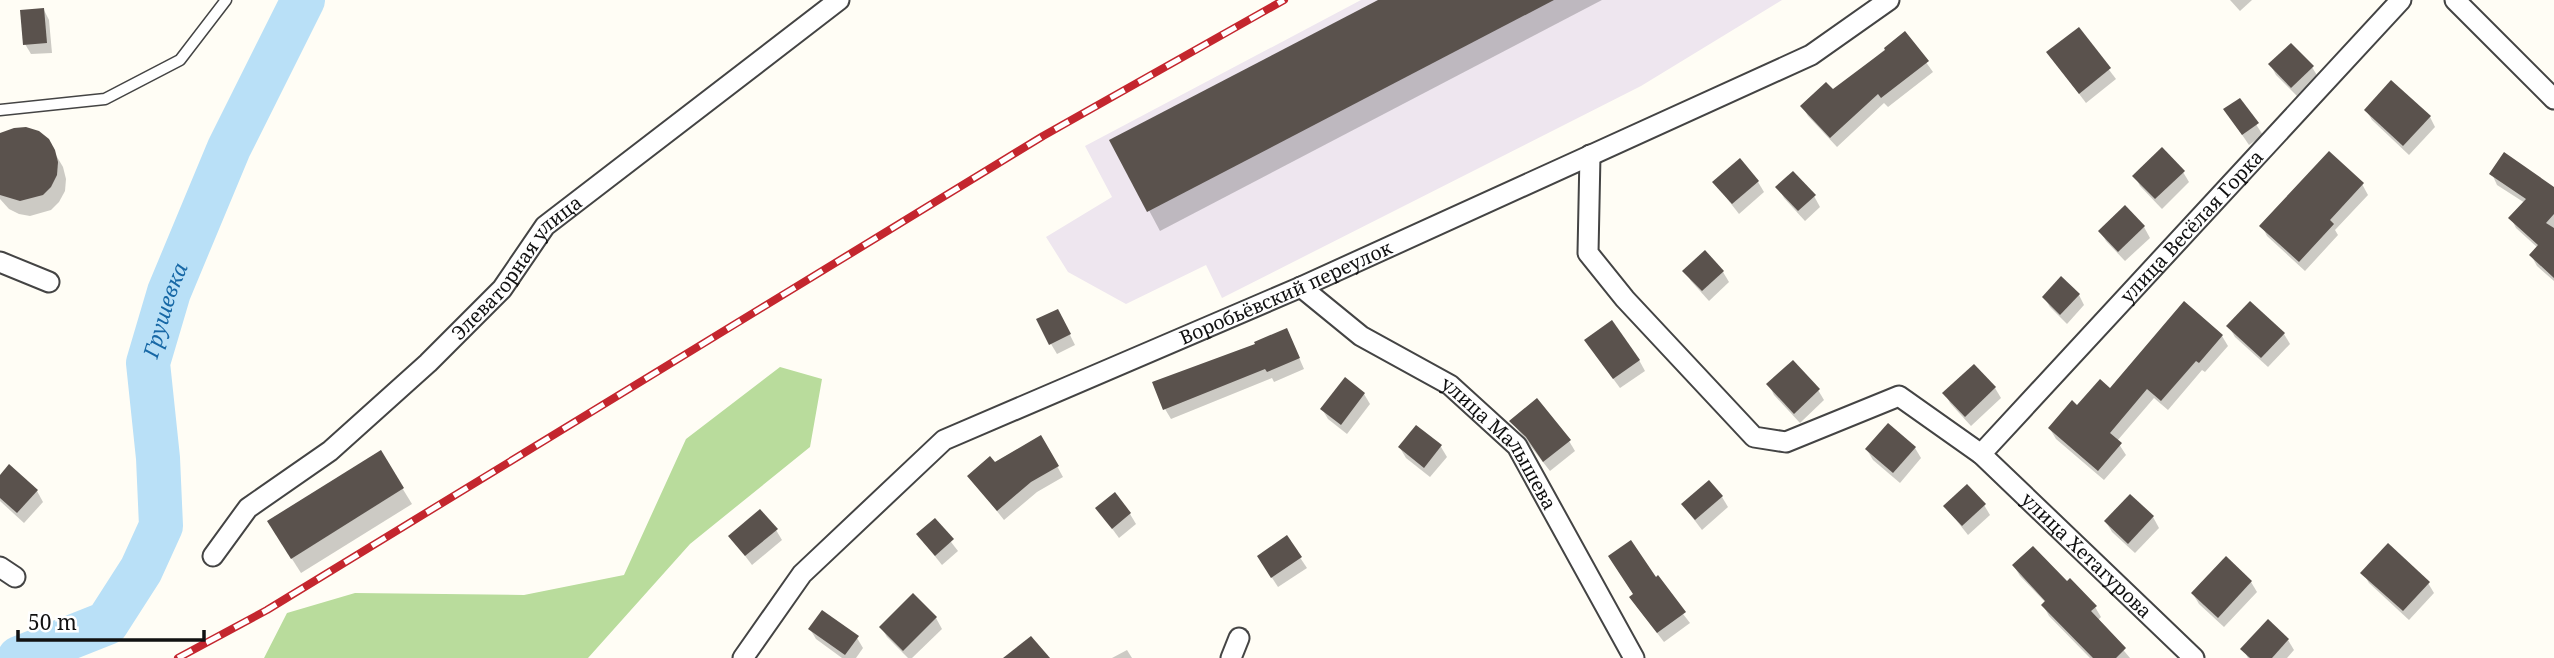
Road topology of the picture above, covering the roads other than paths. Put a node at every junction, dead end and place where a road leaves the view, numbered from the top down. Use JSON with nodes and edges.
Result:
{"nodes":[{"id":1,"x":226,"y":0,"type":"edge"},
{"id":2,"x":839,"y":0,"type":"edge"},
{"id":3,"x":1889,"y":0,"type":"edge"},
{"id":4,"x":2401,"y":0,"type":"edge"},
{"id":5,"x":2457,"y":0,"type":"edge"},
{"id":6,"x":2554,"y":99,"type":"edge"},
{"id":7,"x":0,"y":110,"type":"edge"},
{"id":8,"x":1590,"y":155,"type":"junction"},
{"id":9,"x":0,"y":262,"type":"edge"},
{"id":10,"x":49,"y":282,"type":"dead end"},
{"id":11,"x":1301,"y":287,"type":"junction"},
{"id":12,"x":1980,"y":454,"type":"junction"},
{"id":13,"x":213,"y":555,"type":"dead end"},
{"id":14,"x":1239,"y":638,"type":"dead end"},
{"id":15,"x":743,"y":658,"type":"edge"},
{"id":16,"x":1231,"y":658,"type":"edge"},
{"id":17,"x":1634,"y":658,"type":"edge"},
{"id":18,"x":2194,"y":658,"type":"edge"}],
"edges":[{"from":1,"to":7,"type":"lane"},
{"from":2,"to":13,"type":"street","name":"Элеваторная улица"},
{"from":3,"to":8,"type":"street","name":"Воробьёвский переулок"},
{"from":4,"to":12,"type":"street","name":"улица Весёлая Горка"},
{"from":5,"to":6,"type":"street"},
{"from":8,"to":11,"type":"street","name":"Воробьёвский переулок"},
{"from":8,"to":12,"type":"street","name":"улица Хетагурова"},
{"from":9,"to":10,"type":"street"},
{"from":11,"to":15,"type":"street","name":"Воробьёвский переулок"},
{"from":11,"to":17,"type":"street","name":"улица Малышева"},
{"from":12,"to":18,"type":"street","name":"улица Хетагурова"},
{"from":14,"to":16,"type":"street"}]}
